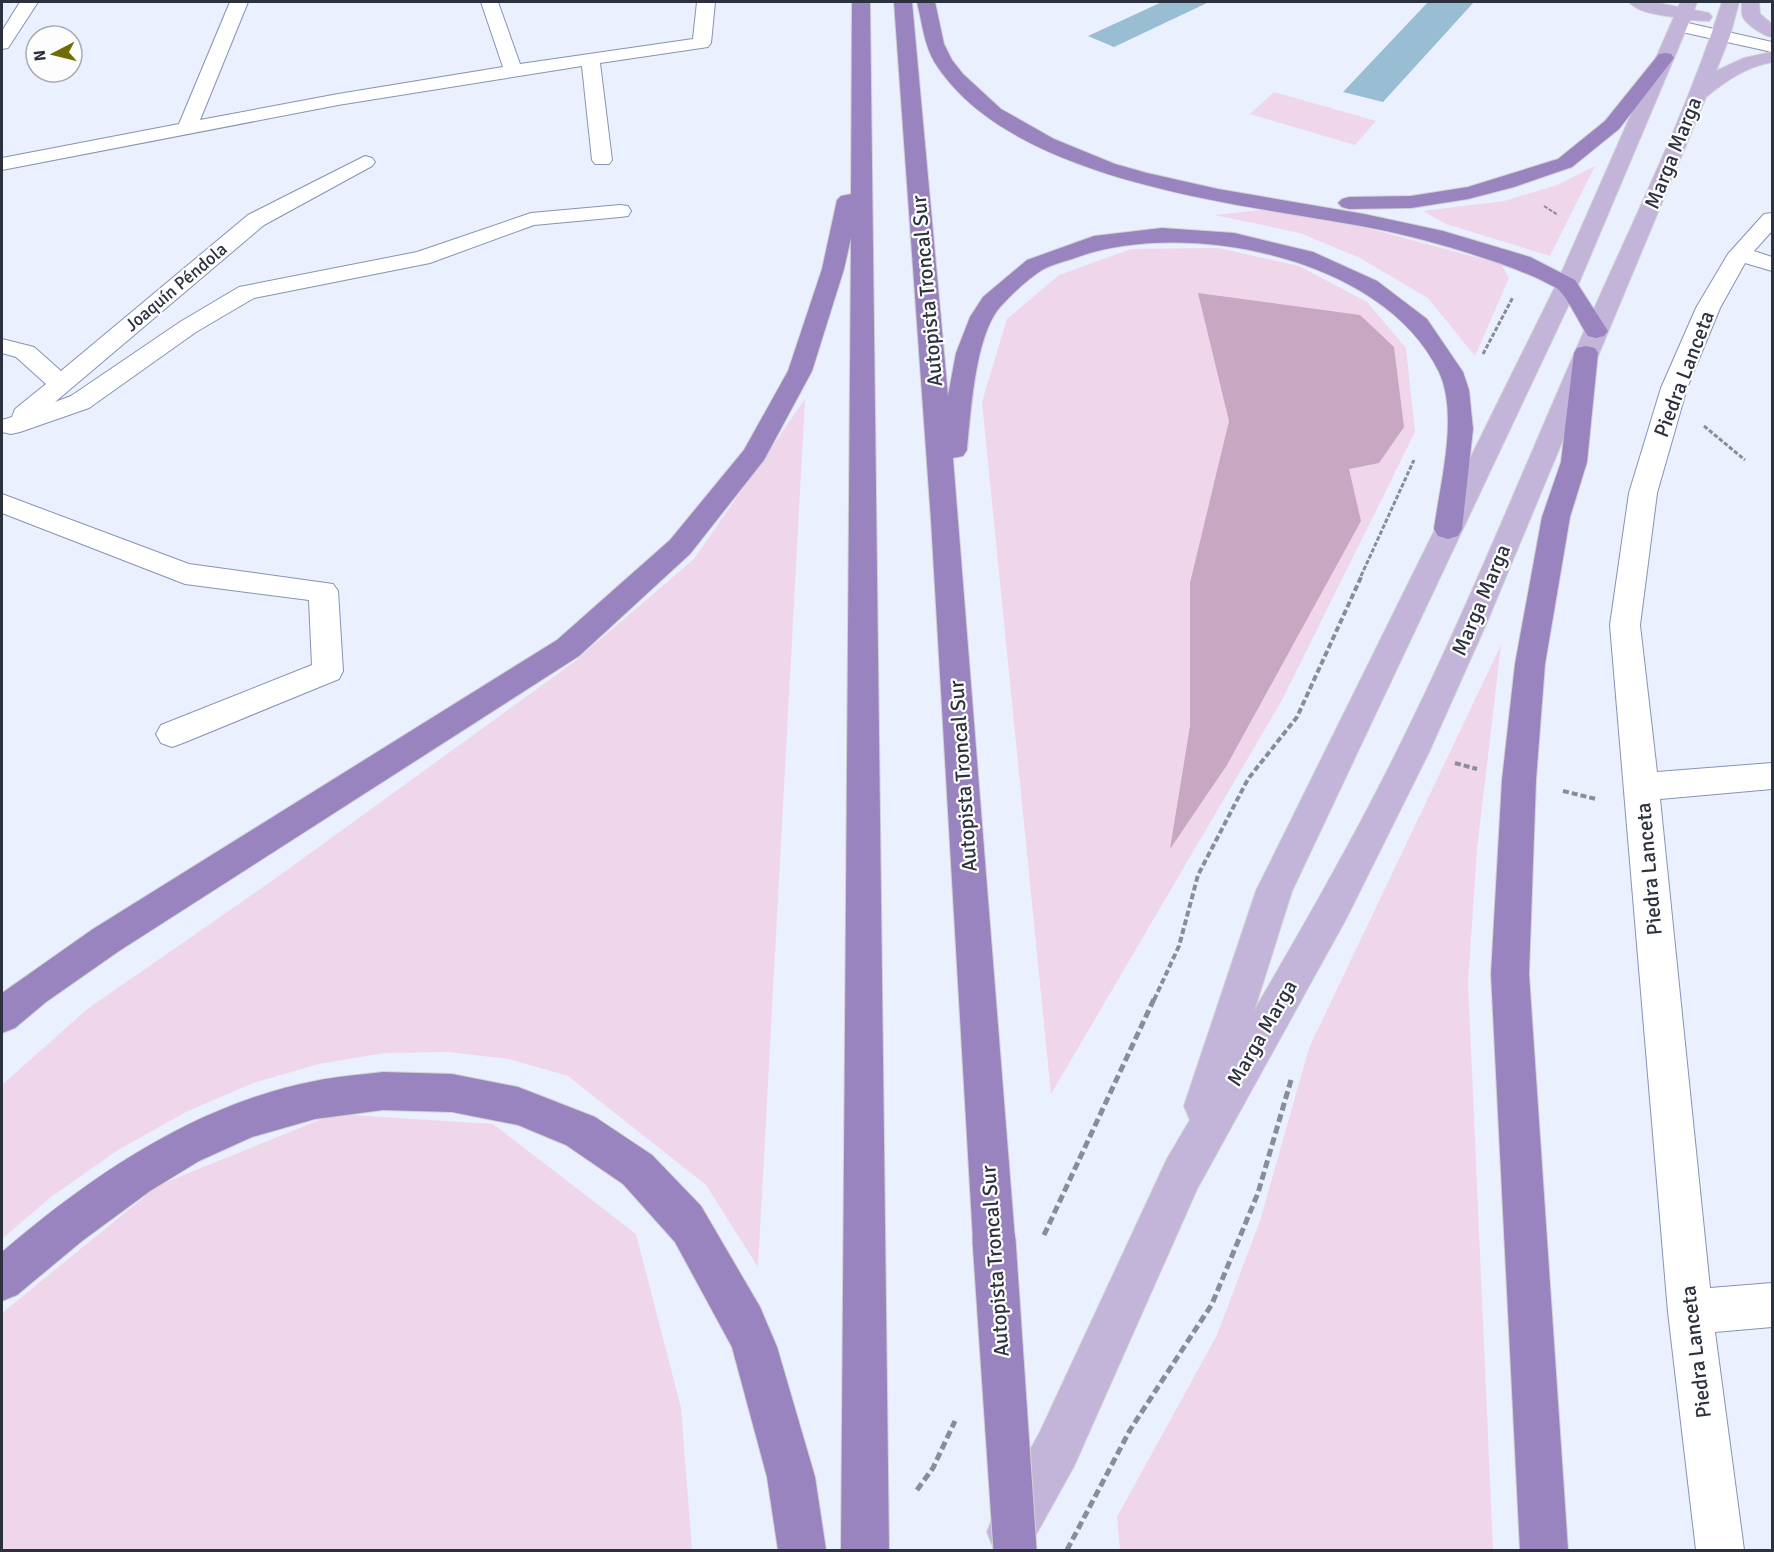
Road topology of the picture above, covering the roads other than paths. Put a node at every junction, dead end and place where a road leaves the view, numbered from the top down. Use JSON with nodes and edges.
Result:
{"nodes":[{"id":1,"x":29,"y":2,"type":"edge"},
{"id":2,"x":239,"y":2,"type":"edge"},
{"id":3,"x":489,"y":2,"type":"edge"},
{"id":4,"x":706,"y":2,"type":"edge"},
{"id":5,"x":861,"y":2,"type":"edge"},
{"id":6,"x":903,"y":2,"type":"edge"},
{"id":7,"x":926,"y":2,"type":"edge"},
{"id":8,"x":1638,"y":2,"type":"edge"},
{"id":9,"x":1730,"y":2,"type":"edge"},
{"id":10,"x":1750,"y":2,"type":"edge"},
{"id":11,"x":1684,"y":14,"type":"edge"},
{"id":12,"x":1723,"y":28,"type":"junction"},
{"id":13,"x":1773,"y":32,"type":"edge"},
{"id":14,"x":2,"y":44,"type":"edge"},
{"id":15,"x":1773,"y":47,"type":"edge"},
{"id":16,"x":1773,"y":57,"type":"edge"},
{"id":17,"x":1665,"y":58,"type":"junction"},
{"id":18,"x":590,"y":59,"type":"junction"},
{"id":19,"x":513,"y":69,"type":"junction"},
{"id":20,"x":1697,"y":94,"type":"junction"},
{"id":21,"x":187,"y":129,"type":"junction"},
{"id":22,"x":861,"y":136,"type":"junction"},
{"id":23,"x":602,"y":160,"type":"dead end"},
{"id":24,"x":365,"y":162,"type":"dead end"},
{"id":25,"x":6,"y":168,"type":"edge"},
{"id":26,"x":1218,"y":195,"type":"junction"},
{"id":27,"x":620,"y":211,"type":"dead end"},
{"id":28,"x":1773,"y":219,"type":"edge"},
{"id":29,"x":1739,"y":254,"type":"junction"},
{"id":30,"x":1773,"y":264,"type":"edge"},
{"id":31,"x":1567,"y":285,"type":"junction"},
{"id":32,"x":1591,"y":342,"type":"junction"},
{"id":33,"x":2,"y":346,"type":"edge"},
{"id":34,"x":61,"y":384,"type":"junction"},
{"id":35,"x":6,"y":429,"type":"edge"},
{"id":36,"x":2,"y":503,"type":"edge"},
{"id":37,"x":945,"y":520,"type":"junction"},
{"id":38,"x":1448,"y":529,"type":"junction"},
{"id":39,"x":172,"y":734,"type":"dead end"},
{"id":40,"x":1773,"y":776,"type":"edge"},
{"id":41,"x":1641,"y":787,"type":"junction"},
{"id":42,"x":2,"y":1016,"type":"edge"},
{"id":43,"x":1182,"y":1174,"type":"junction"},
{"id":44,"x":2,"y":1280,"type":"edge"},
{"id":45,"x":1773,"y":1305,"type":"edge"},
{"id":46,"x":1690,"y":1312,"type":"junction"},
{"id":47,"x":866,"y":1541,"type":"edge"},
{"id":48,"x":802,"y":1551,"type":"edge"},
{"id":49,"x":1001,"y":1551,"type":"edge"},
{"id":50,"x":1015,"y":1551,"type":"edge"},
{"id":51,"x":1544,"y":1551,"type":"edge"},
{"id":52,"x":1719,"y":1551,"type":"edge"}],
"edges":[{"from":1,"to":14,"type":"street"},
{"from":2,"to":21,"type":"street"},
{"from":3,"to":19,"type":"street"},
{"from":4,"to":18,"type":"street"},
{"from":5,"to":22,"type":"highway"},
{"from":6,"to":37,"type":"highway","name":"Autopista Troncal Sur"},
{"from":7,"to":26,"type":"highway"},
{"from":8,"to":11,"type":"main road"},
{"from":9,"to":12,"type":"main road","name":"Marga Marga"},
{"from":10,"to":13,"type":"main road"},
{"from":11,"to":12,"type":"street"},
{"from":11,"to":17,"type":"main road","name":"Marga Marga"},
{"from":12,"to":15,"type":"street"},
{"from":12,"to":20,"type":"main road","name":"Marga Marga"},
{"from":16,"to":20,"type":"main road"},
{"from":17,"to":26,"type":"highway"},
{"from":17,"to":31,"type":"main road","name":"Marga Marga"},
{"from":18,"to":19,"type":"street"},
{"from":18,"to":23,"type":"street"},
{"from":19,"to":21,"type":"street"},
{"from":20,"to":32,"type":"main road","name":"Marga Marga"},
{"from":21,"to":25,"type":"street"},
{"from":22,"to":42,"type":"highway"},
{"from":22,"to":47,"type":"highway"},
{"from":24,"to":34,"type":"street","name":"Joaquín Péndola"},
{"from":26,"to":31,"type":"highway"},
{"from":27,"to":35,"type":"street"},
{"from":28,"to":29,"type":"street","name":"Piedra Lanceta"},
{"from":29,"to":30,"type":"street"},
{"from":29,"to":41,"type":"street","name":"Piedra Lanceta"},
{"from":31,"to":32,"type":"highway"},
{"from":31,"to":38,"type":"main road","name":"Marga Marga"},
{"from":32,"to":43,"type":"main road","name":"Marga Marga"},
{"from":32,"to":51,"type":"highway"},
{"from":33,"to":34,"type":"street"},
{"from":34,"to":35,"type":"street","name":"Joaquín Péndola"},
{"from":36,"to":39,"type":"street"},
{"from":37,"to":38,"type":"highway"},
{"from":37,"to":50,"type":"highway","name":"Autopista Troncal Sur","bridge":true},
{"from":38,"to":43,"type":"main road","name":"Marga Marga"},
{"from":40,"to":41,"type":"street"},
{"from":41,"to":46,"type":"street","name":"Piedra Lanceta"},
{"from":43,"to":49,"type":"main road","name":"Marga Marga"},
{"from":44,"to":48,"type":"highway"},
{"from":45,"to":46,"type":"street"},
{"from":46,"to":52,"type":"street","name":"Piedra Lanceta"}]}
